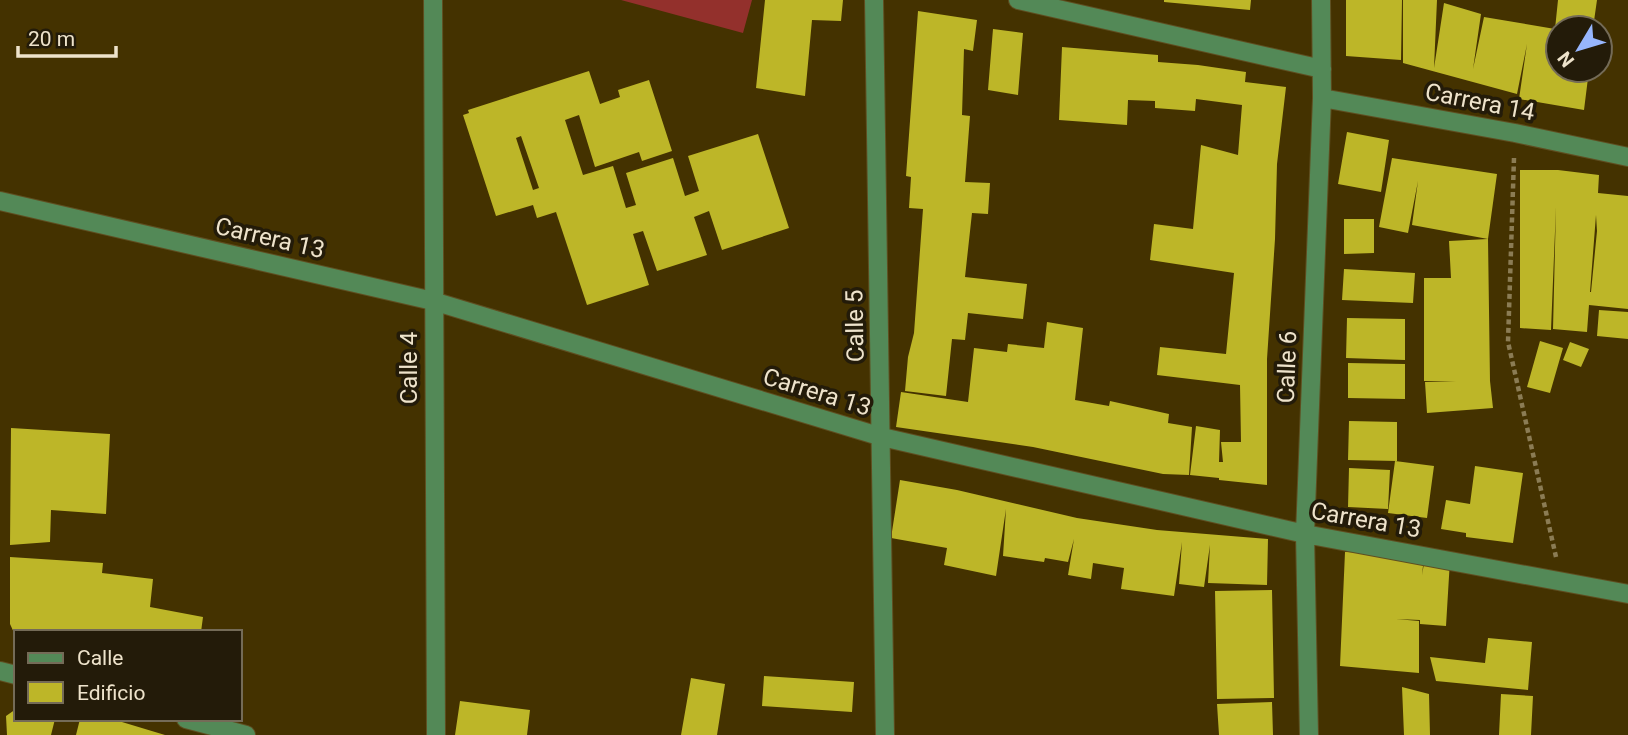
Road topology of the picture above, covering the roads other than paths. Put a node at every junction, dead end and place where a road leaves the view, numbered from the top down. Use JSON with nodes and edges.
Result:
{"nodes":[{"id":1,"x":433,"y":0,"type":"edge"},
{"id":2,"x":874,"y":0,"type":"edge"},
{"id":3,"x":1018,"y":0,"type":"edge"},
{"id":4,"x":1321,"y":0,"type":"edge"},
{"id":5,"x":1322,"y":69,"type":"junction"},
{"id":6,"x":1322,"y":98,"type":"junction"},
{"id":7,"x":1628,"y":157,"type":"edge"},
{"id":8,"x":0,"y":201,"type":"edge"},
{"id":9,"x":433,"y":301,"type":"junction"},
{"id":10,"x":881,"y":437,"type":"junction"},
{"id":11,"x":1305,"y":534,"type":"junction"},
{"id":12,"x":1628,"y":594,"type":"edge"},
{"id":13,"x":194,"y":721,"type":"edge"},
{"id":14,"x":246,"y":735,"type":"edge"},
{"id":15,"x":436,"y":735,"type":"edge"},
{"id":16,"x":885,"y":735,"type":"edge"},
{"id":17,"x":1309,"y":735,"type":"edge"}],
"edges":[{"from":1,"to":9,"type":"street","name":"Calle 4"},
{"from":2,"to":10,"type":"street","name":"Calle 5"},
{"from":3,"to":5,"type":"street"},
{"from":4,"to":5,"type":"street","name":"Calle 6"},
{"from":5,"to":6,"type":"street","name":"Calle 6"},
{"from":6,"to":7,"type":"street","name":"Carrera 14"},
{"from":6,"to":11,"type":"street","name":"Calle 6"},
{"from":8,"to":9,"type":"street","name":"Carrera 13"},
{"from":9,"to":10,"type":"street","name":"Carrera 13"},
{"from":9,"to":15,"type":"street","name":"Calle 4"},
{"from":10,"to":11,"type":"street","name":"Carrera 13"},
{"from":10,"to":16,"type":"street","name":"Calle 5"},
{"from":11,"to":12,"type":"street","name":"Carrera 13"},
{"from":11,"to":17,"type":"street","name":"Calle 6"},
{"from":13,"to":14,"type":"street"}]}
